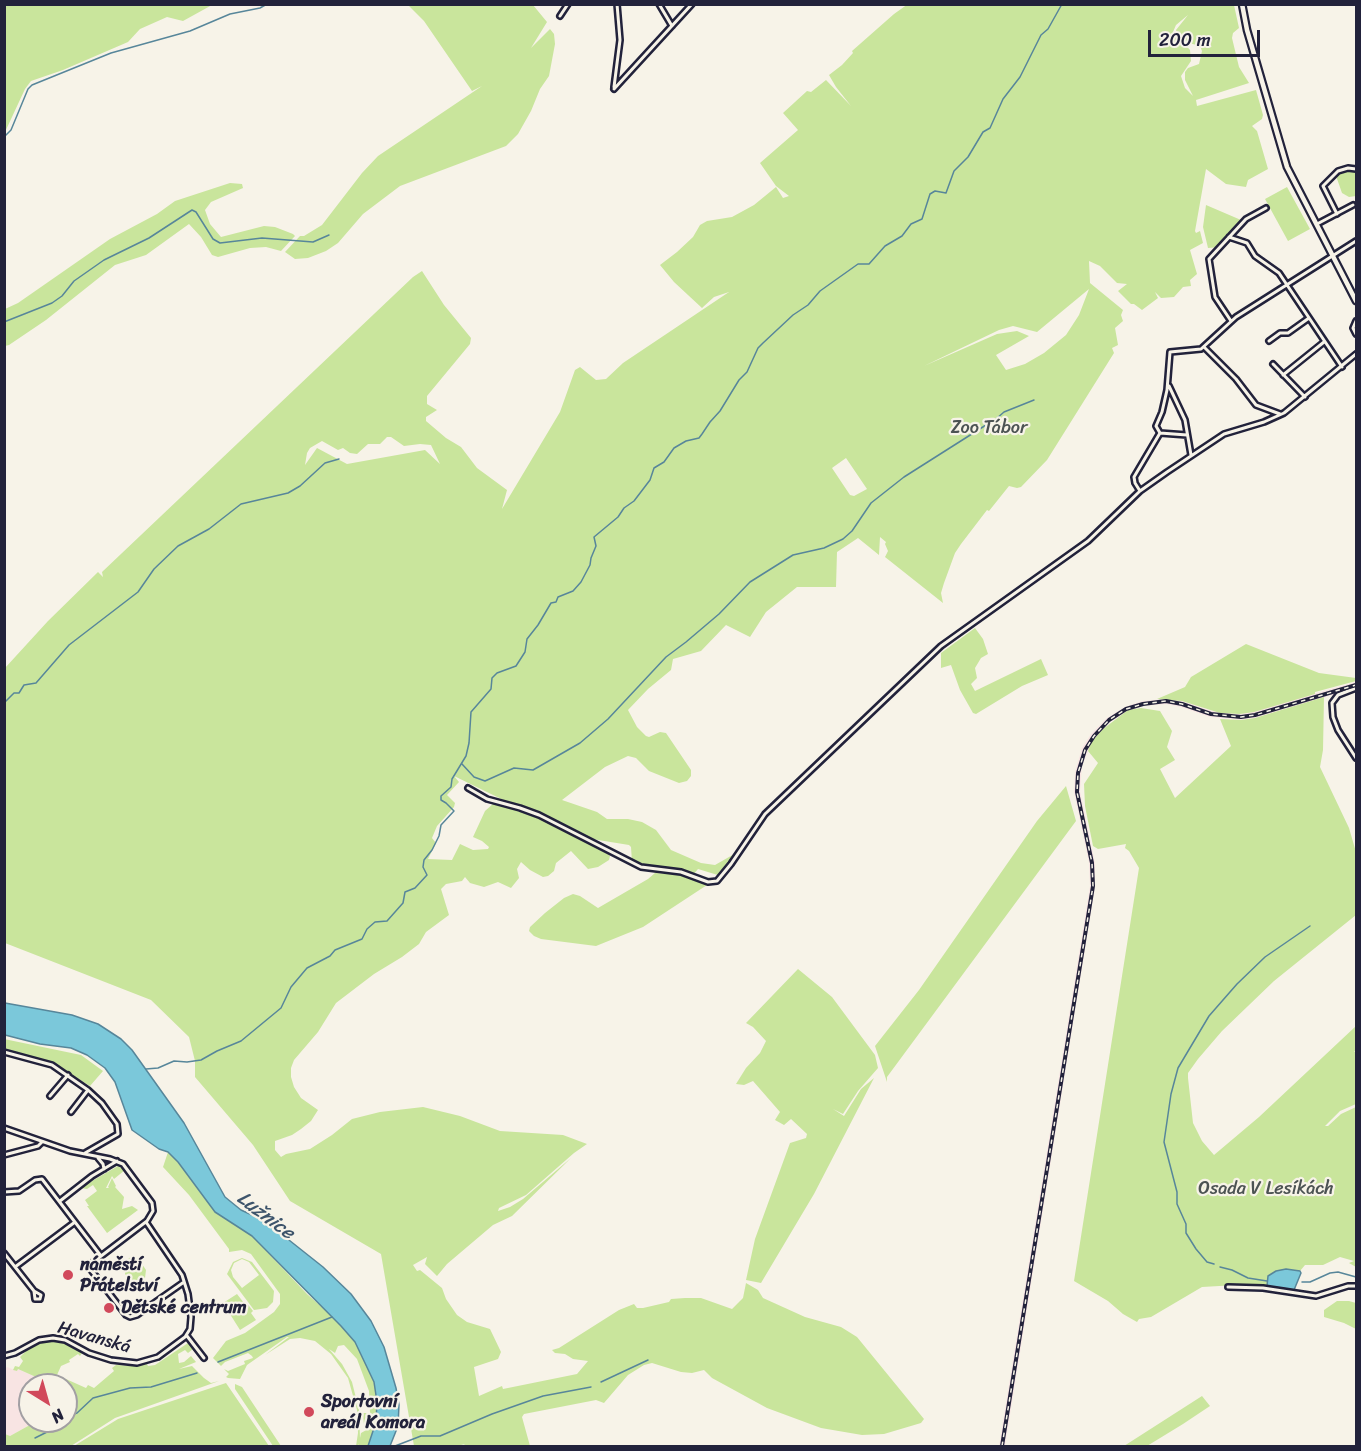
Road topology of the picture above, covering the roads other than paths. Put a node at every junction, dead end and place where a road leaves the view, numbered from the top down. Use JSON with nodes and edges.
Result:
{"nodes":[{"id":1,"x":568,"y":4,"type":"edge"},
{"id":2,"x":617,"y":4,"type":"edge"},
{"id":3,"x":659,"y":4,"type":"edge"},
{"id":4,"x":692,"y":4,"type":"edge"},
{"id":5,"x":1242,"y":4,"type":"edge"},
{"id":6,"x":560,"y":16,"type":"dead end"},
{"id":7,"x":672,"y":26,"type":"junction"},
{"id":8,"x":1356,"y":169,"type":"edge"},
{"id":9,"x":1353,"y":204,"type":"dead end"},
{"id":10,"x":1266,"y":208,"type":"dead end"},
{"id":11,"x":1336,"y":214,"type":"junction"},
{"id":12,"x":1317,"y":224,"type":"junction"},
{"id":13,"x":1229,"y":237,"type":"junction"},
{"id":14,"x":1356,"y":241,"type":"edge"},
{"id":15,"x":1332,"y":255,"type":"junction"},
{"id":16,"x":1287,"y":284,"type":"junction"},
{"id":17,"x":1356,"y":301,"type":"edge"},
{"id":18,"x":1309,"y":318,"type":"junction"},
{"id":19,"x":1231,"y":321,"type":"junction"},
{"id":20,"x":1356,"y":321,"type":"edge"},
{"id":21,"x":1356,"y":334,"type":"edge"},
{"id":22,"x":1269,"y":341,"type":"dead end"},
{"id":23,"x":1324,"y":342,"type":"junction"},
{"id":24,"x":1204,"y":347,"type":"junction"},
{"id":25,"x":1356,"y":354,"type":"edge"},
{"id":26,"x":1273,"y":364,"type":"dead end"},
{"id":27,"x":1342,"y":367,"type":"junction"},
{"id":28,"x":1283,"y":375,"type":"junction"},
{"id":29,"x":1168,"y":384,"type":"junction"},
{"id":30,"x":1305,"y":397,"type":"junction"},
{"id":31,"x":1281,"y":414,"type":"junction"},
{"id":32,"x":1160,"y":433,"type":"junction"},
{"id":33,"x":1187,"y":435,"type":"junction"},
{"id":34,"x":1191,"y":455,"type":"junction"},
{"id":35,"x":1140,"y":491,"type":"junction"},
{"id":36,"x":1356,"y":688,"type":"edge"},
{"id":37,"x":1356,"y":758,"type":"edge"},
{"id":38,"x":468,"y":788,"type":"dead end"},
{"id":39,"x":4,"y":1052,"type":"edge"},
{"id":40,"x":68,"y":1075,"type":"junction"},
{"id":41,"x":88,"y":1090,"type":"junction"},
{"id":42,"x":50,"y":1096,"type":"dead end"},
{"id":43,"x":71,"y":1112,"type":"dead end"},
{"id":44,"x":4,"y":1128,"type":"edge"},
{"id":45,"x":43,"y":1142,"type":"junction"},
{"id":46,"x":83,"y":1154,"type":"junction"},
{"id":47,"x":4,"y":1155,"type":"edge"},
{"id":48,"x":96,"y":1156,"type":"junction"},
{"id":49,"x":117,"y":1161,"type":"junction"},
{"id":50,"x":104,"y":1169,"type":"junction"},
{"id":51,"x":4,"y":1192,"type":"edge"},
{"id":52,"x":60,"y":1201,"type":"junction"},
{"id":53,"x":75,"y":1222,"type":"junction"},
{"id":54,"x":146,"y":1222,"type":"junction"},
{"id":55,"x":4,"y":1253,"type":"edge"},
{"id":56,"x":101,"y":1256,"type":"junction"},
{"id":57,"x":15,"y":1267,"type":"junction"},
{"id":58,"x":184,"y":1282,"type":"junction"},
{"id":59,"x":1356,"y":1286,"type":"edge"},
{"id":60,"x":1228,"y":1287,"type":"dead end"},
{"id":61,"x":34,"y":1291,"type":"dead end"},
{"id":62,"x":187,"y":1335,"type":"junction"},
{"id":63,"x":5,"y":1357,"type":"edge"},
{"id":64,"x":204,"y":1358,"type":"dead end"}],
"edges":[{"from":1,"to":6,"type":"street"},
{"from":2,"to":7,"type":"street"},
{"from":3,"to":7,"type":"street"},
{"from":4,"to":7,"type":"street"},
{"from":5,"to":12,"type":"street"},
{"from":8,"to":11,"type":"street"},
{"from":9,"to":11,"type":"street"},
{"from":10,"to":13,"type":"street"},
{"from":11,"to":12,"type":"street"},
{"from":12,"to":15,"type":"street"},
{"from":13,"to":16,"type":"street"},
{"from":13,"to":19,"type":"street"},
{"from":14,"to":15,"type":"street"},
{"from":15,"to":16,"type":"street"},
{"from":15,"to":17,"type":"street"},
{"from":16,"to":18,"type":"street"},
{"from":16,"to":19,"type":"street"},
{"from":18,"to":22,"type":"street"},
{"from":18,"to":23,"type":"street"},
{"from":19,"to":24,"type":"street"},
{"from":20,"to":21,"type":"street"},
{"from":23,"to":27,"type":"street"},
{"from":23,"to":28,"type":"street"},
{"from":24,"to":29,"type":"street"},
{"from":24,"to":31,"type":"street"},
{"from":25,"to":27,"type":"street"},
{"from":26,"to":28,"type":"street"},
{"from":27,"to":30,"type":"street"},
{"from":28,"to":30,"type":"street"},
{"from":29,"to":32,"type":"street"},
{"from":29,"to":33,"type":"street"},
{"from":30,"to":31,"type":"street"},
{"from":31,"to":34,"type":"street"},
{"from":32,"to":33,"type":"street"},
{"from":32,"to":35,"type":"street"},
{"from":33,"to":34,"type":"street"},
{"from":34,"to":35,"type":"street"},
{"from":35,"to":38,"type":"street"},
{"from":36,"to":37,"type":"street"},
{"from":39,"to":40,"type":"street"},
{"from":40,"to":41,"type":"street"},
{"from":40,"to":42,"type":"street"},
{"from":41,"to":43,"type":"street"},
{"from":41,"to":46,"type":"street"},
{"from":44,"to":45,"type":"street"},
{"from":45,"to":46,"type":"street"},
{"from":45,"to":47,"type":"street"},
{"from":46,"to":48,"type":"street"},
{"from":48,"to":49,"type":"street"},
{"from":48,"to":50,"type":"street"},
{"from":49,"to":50,"type":"street"},
{"from":49,"to":54,"type":"street"},
{"from":50,"to":52,"type":"street"},
{"from":51,"to":52,"type":"street"},
{"from":52,"to":53,"type":"street"},
{"from":53,"to":56,"type":"street"},
{"from":53,"to":57,"type":"street"},
{"from":54,"to":56,"type":"street"},
{"from":54,"to":58,"type":"street"},
{"from":55,"to":57,"type":"street"},
{"from":56,"to":58,"type":"street"},
{"from":57,"to":61,"type":"street"},
{"from":58,"to":62,"type":"street"},
{"from":59,"to":60,"type":"street"},
{"from":62,"to":63,"type":"street","name":"Havanská"},
{"from":62,"to":64,"type":"street"}]}
